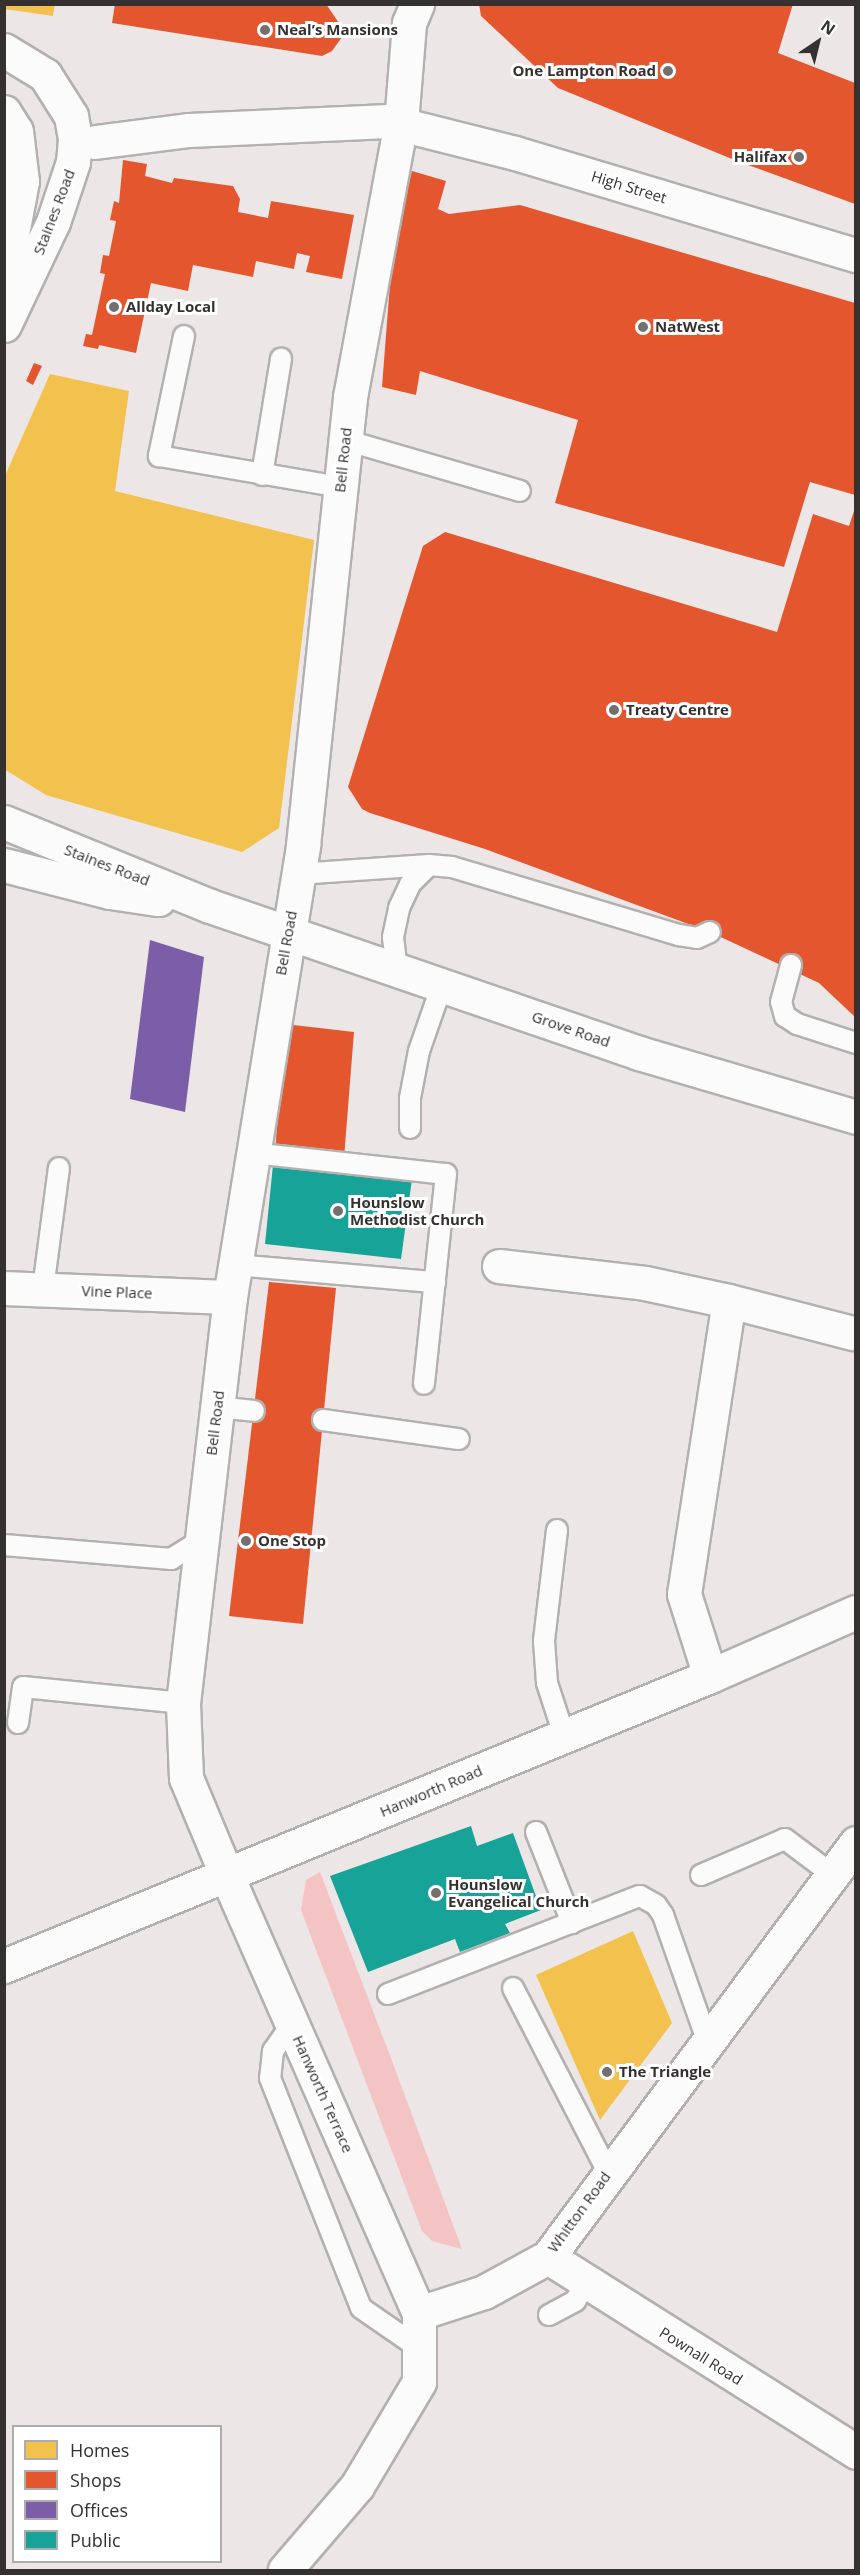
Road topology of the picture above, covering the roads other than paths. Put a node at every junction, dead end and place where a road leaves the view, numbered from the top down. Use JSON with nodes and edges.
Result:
{"nodes":[{"id":1,"x":407,"y":11,"type":"edge"},
{"id":2,"x":4,"y":50,"type":"edge"},
{"id":3,"x":4,"y":112,"type":"edge"},
{"id":4,"x":401,"y":123,"type":"junction"},
{"id":5,"x":95,"y":142,"type":"dead end"},
{"id":6,"x":855,"y":255,"type":"edge"},
{"id":7,"x":4,"y":276,"type":"edge"},
{"id":8,"x":4,"y":325,"type":"edge"},
{"id":9,"x":184,"y":336,"type":"dead end"},
{"id":10,"x":281,"y":359,"type":"dead end"},
{"id":11,"x":345,"y":440,"type":"junction"},
{"id":12,"x":262,"y":475,"type":"junction"},
{"id":13,"x":340,"y":487,"type":"junction"},
{"id":14,"x":520,"y":491,"type":"dead end"},
{"id":15,"x":4,"y":822,"type":"edge"},
{"id":16,"x":4,"y":865,"type":"edge"},
{"id":17,"x":429,"y":865,"type":"junction"},
{"id":18,"x":298,"y":874,"type":"junction"},
{"id":19,"x":210,"y":906,"type":"junction"},
{"id":20,"x":289,"y":932,"type":"junction"},
{"id":21,"x":710,"y":932,"type":"dead end"},
{"id":22,"x":791,"y":965,"type":"dead end"},
{"id":23,"x":397,"y":970,"type":"junction"},
{"id":24,"x":442,"y":985,"type":"junction"},
{"id":25,"x":855,"y":1043,"type":"edge"},
{"id":26,"x":855,"y":1117,"type":"edge"},
{"id":27,"x":410,"y":1128,"type":"dead end"},
{"id":28,"x":252,"y":1153,"type":"junction"},
{"id":29,"x":59,"y":1168,"type":"dead end"},
{"id":30,"x":235,"y":1265,"type":"junction"},
{"id":31,"x":499,"y":1266,"type":"dead end"},
{"id":32,"x":435,"y":1282,"type":"junction"},
{"id":33,"x":4,"y":1288,"type":"edge"},
{"id":34,"x":43,"y":1289,"type":"junction"},
{"id":35,"x":230,"y":1297,"type":"junction"},
{"id":36,"x":729,"y":1301,"type":"junction"},
{"id":37,"x":853,"y":1333,"type":"dead end"},
{"id":38,"x":424,"y":1384,"type":"dead end"},
{"id":39,"x":217,"y":1407,"type":"junction"},
{"id":40,"x":254,"y":1411,"type":"dead end"},
{"id":41,"x":323,"y":1420,"type":"dead end"},
{"id":42,"x":459,"y":1439,"type":"dead end"},
{"id":43,"x":556,"y":1530,"type":"dead end"},
{"id":44,"x":201,"y":1540,"type":"junction"},
{"id":45,"x":4,"y":1545,"type":"edge"},
{"id":46,"x":171,"y":1559,"type":"junction"},
{"id":47,"x":196,"y":1585,"type":"junction"},
{"id":48,"x":855,"y":1612,"type":"edge"},
{"id":49,"x":710,"y":1677,"type":"junction"},
{"id":50,"x":183,"y":1703,"type":"junction"},
{"id":51,"x":18,"y":1723,"type":"dead end"},
{"id":52,"x":564,"y":1735,"type":"junction"},
{"id":53,"x":536,"y":1832,"type":"dead end"},
{"id":54,"x":855,"y":1843,"type":"edge"},
{"id":55,"x":701,"y":1875,"type":"dead end"},
{"id":56,"x":833,"y":1875,"type":"junction"},
{"id":57,"x":227,"y":1876,"type":"junction"},
{"id":58,"x":572,"y":1923,"type":"junction"},
{"id":59,"x":4,"y":1966,"type":"edge"},
{"id":60,"x":513,"y":1988,"type":"dead end"},
{"id":61,"x":388,"y":1994,"type":"dead end"},
{"id":62,"x":292,"y":2024,"type":"junction"},
{"id":63,"x":708,"y":2043,"type":"junction"},
{"id":64,"x":608,"y":2172,"type":"junction"},
{"id":65,"x":548,"y":2257,"type":"junction"},
{"id":66,"x":586,"y":2284,"type":"junction"},
{"id":67,"x":419,"y":2313,"type":"junction"},
{"id":68,"x":549,"y":2315,"type":"dead end"},
{"id":69,"x":419,"y":2348,"type":"junction"},
{"id":70,"x":855,"y":2452,"type":"edge"},
{"id":71,"x":285,"y":2571,"type":"edge"}],
"edges":[{"from":1,"to":4,"type":"street","name":"Bell Road"},
{"from":2,"to":8,"type":"street","name":"Staines Road"},
{"from":3,"to":7,"type":"street","name":"Staines Road"},
{"from":4,"to":5,"type":"street","name":"High Street"},
{"from":4,"to":6,"type":"street","name":"High Street"},
{"from":4,"to":11,"type":"street","name":"Bell Road"},
{"from":9,"to":12,"type":"lane"},
{"from":10,"to":12,"type":"lane"},
{"from":11,"to":13,"type":"street","name":"Bell Road"},
{"from":11,"to":14,"type":"lane"},
{"from":12,"to":13,"type":"lane"},
{"from":13,"to":18,"type":"street","name":"Bell Road"},
{"from":15,"to":19,"type":"street","name":"Staines Road"},
{"from":16,"to":19,"type":"street","name":"Staines Road"},
{"from":17,"to":18,"type":"lane"},
{"from":17,"to":21,"type":"lane"},
{"from":17,"to":23,"type":"lane"},
{"from":18,"to":20,"type":"street","name":"Bell Road"},
{"from":19,"to":20,"type":"street","name":"Staines Road"},
{"from":20,"to":23,"type":"street","name":"Grove Road"},
{"from":20,"to":28,"type":"street","name":"Bell Road"},
{"from":22,"to":25,"type":"lane"},
{"from":23,"to":24,"type":"street","name":"Grove Road"},
{"from":24,"to":26,"type":"street","name":"Grove Road"},
{"from":24,"to":27,"type":"lane"},
{"from":28,"to":30,"type":"street","name":"Bell Road"},
{"from":28,"to":32,"type":"lane"},
{"from":29,"to":34,"type":"lane"},
{"from":30,"to":32,"type":"lane"},
{"from":30,"to":35,"type":"street","name":"Bell Road"},
{"from":31,"to":36,"type":"street"},
{"from":32,"to":38,"type":"lane"},
{"from":33,"to":34,"type":"street","name":"Vine Place"},
{"from":34,"to":35,"type":"street","name":"Vine Place"},
{"from":35,"to":39,"type":"street","name":"Bell Road"},
{"from":36,"to":37,"type":"street"},
{"from":36,"to":49,"type":"street"},
{"from":39,"to":40,"type":"lane"},
{"from":39,"to":44,"type":"street","name":"Bell Road"},
{"from":41,"to":42,"type":"lane"},
{"from":43,"to":52,"type":"lane"},
{"from":44,"to":46,"type":"lane"},
{"from":44,"to":47,"type":"street","name":"Bell Road"},
{"from":45,"to":46,"type":"lane"},
{"from":46,"to":47,"type":"lane"},
{"from":47,"to":50,"type":"street","name":"Bell Road"},
{"from":48,"to":49,"type":"street","name":"Hanworth Road"},
{"from":49,"to":52,"type":"street","name":"Hanworth Road"},
{"from":50,"to":51,"type":"lane"},
{"from":50,"to":57,"type":"street","name":"Bell Road"},
{"from":52,"to":57,"type":"street","name":"Hanworth Road"},
{"from":53,"to":58,"type":"lane"},
{"from":54,"to":56,"type":"street","name":"Whitton Road"},
{"from":55,"to":56,"type":"lane"},
{"from":56,"to":63,"type":"street","name":"Whitton Road"},
{"from":57,"to":59,"type":"street","name":"Hanworth Road"},
{"from":57,"to":62,"type":"street","name":"Hanworth Terrace"},
{"from":58,"to":61,"type":"lane"},
{"from":58,"to":63,"type":"lane"},
{"from":60,"to":64,"type":"lane"},
{"from":62,"to":67,"type":"street","name":"Hanworth Terrace"},
{"from":62,"to":69,"type":"lane"},
{"from":63,"to":64,"type":"street","name":"Whitton Road"},
{"from":64,"to":65,"type":"street","name":"Whitton Road"},
{"from":65,"to":66,"type":"street","name":"Pownall Road"},
{"from":65,"to":67,"type":"street","name":"Whitton Road"},
{"from":66,"to":68,"type":"lane"},
{"from":66,"to":70,"type":"street","name":"Pownall Road"},
{"from":67,"to":69,"type":"street"},
{"from":69,"to":71,"type":"street"}]}
